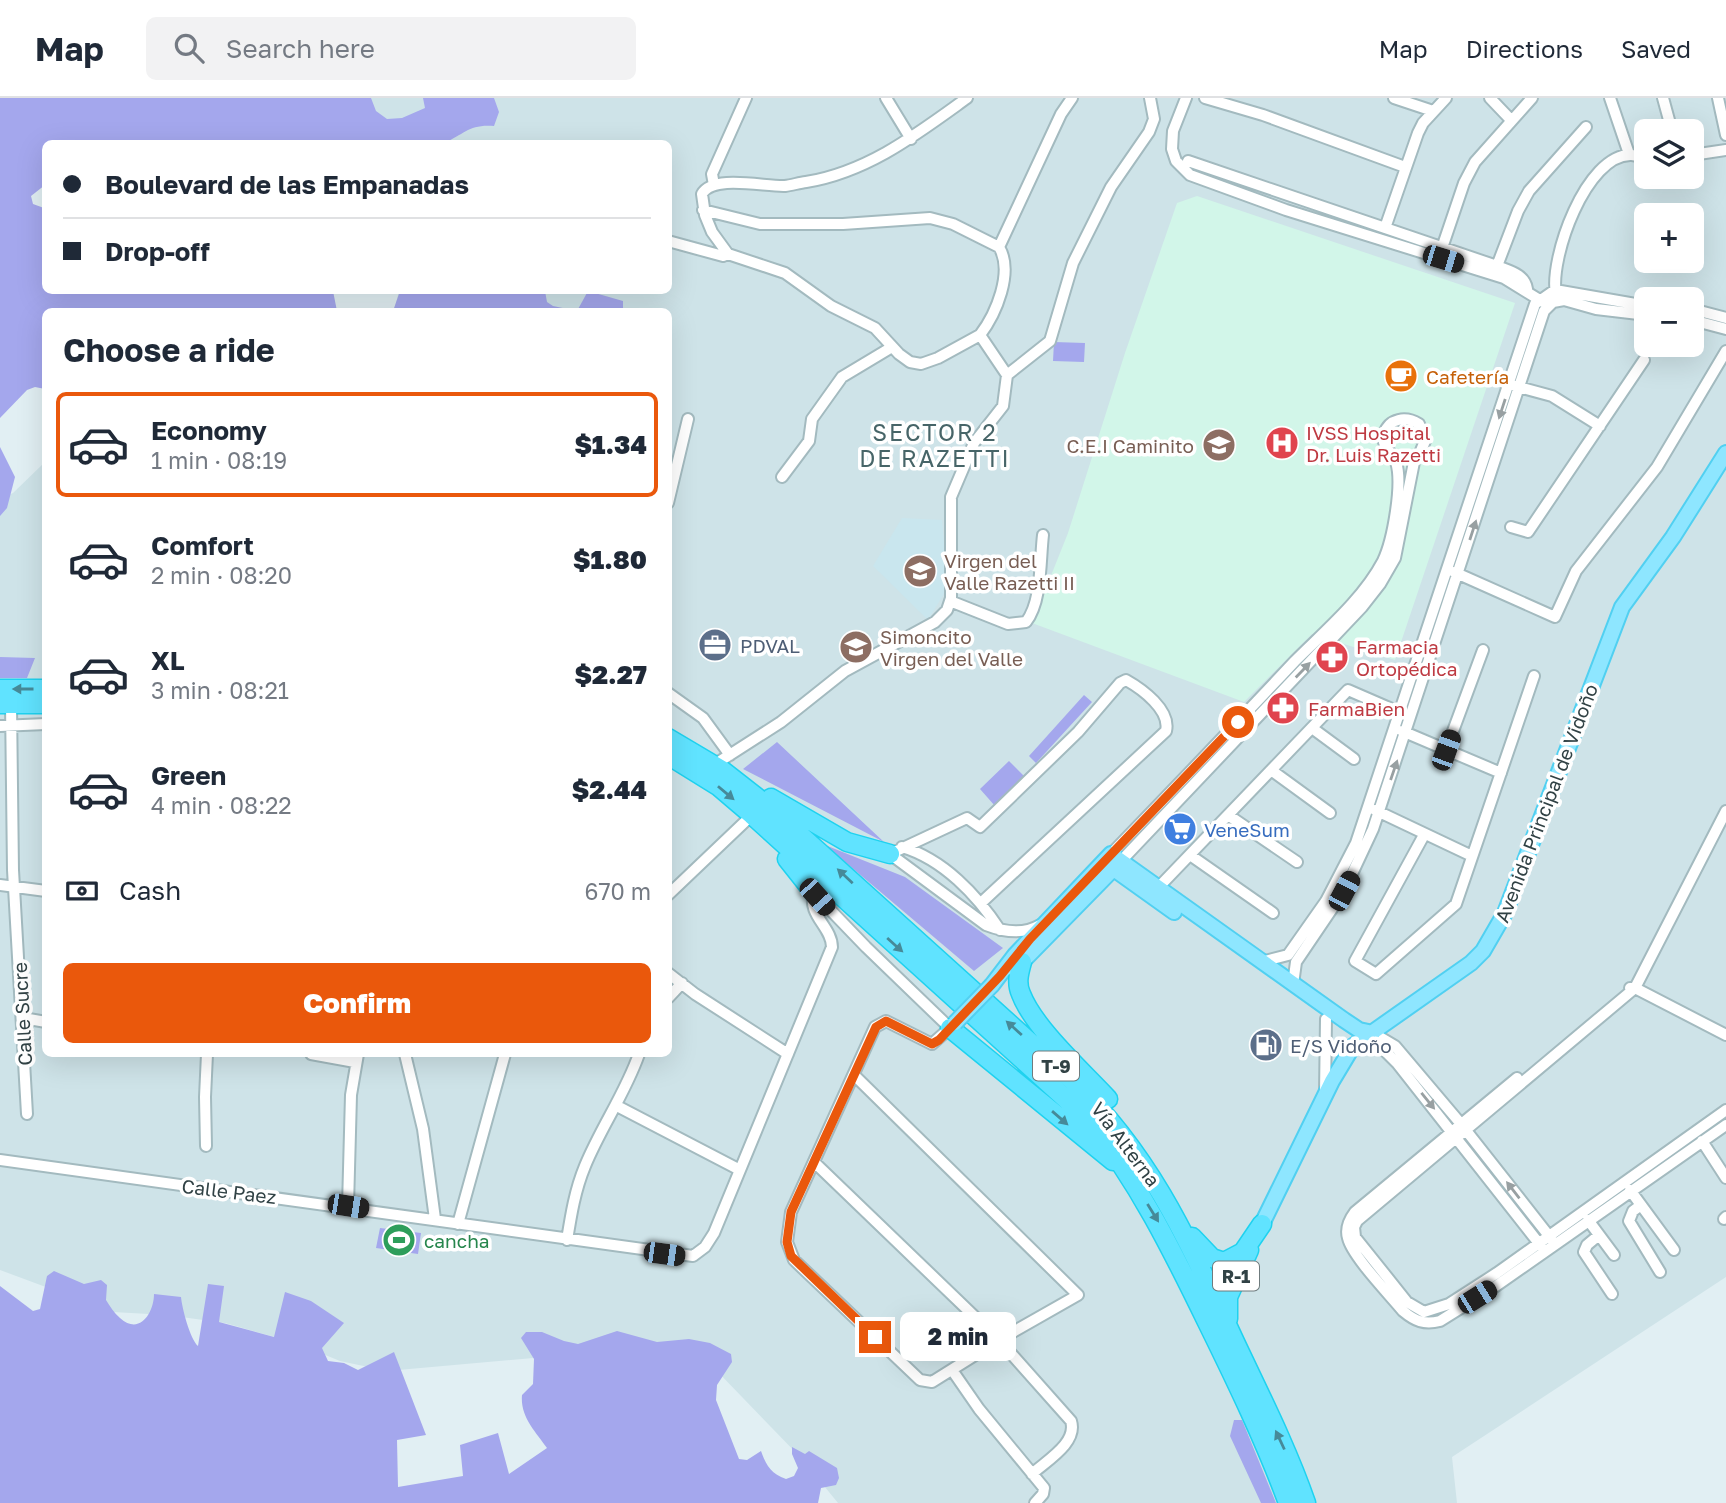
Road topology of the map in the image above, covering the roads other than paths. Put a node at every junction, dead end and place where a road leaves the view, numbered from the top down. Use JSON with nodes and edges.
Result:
{"nodes":[{"id":1,"x":746,"y":98,"type":"edge"},
{"id":2,"x":886,"y":98,"type":"edge"},
{"id":3,"x":967,"y":98,"type":"edge"},
{"id":4,"x":1072,"y":98,"type":"edge"},
{"id":5,"x":1150,"y":98,"type":"edge"},
{"id":6,"x":1186,"y":98,"type":"edge"},
{"id":7,"x":1205,"y":98,"type":"edge"},
{"id":8,"x":1394,"y":98,"type":"edge"},
{"id":9,"x":1446,"y":98,"type":"edge"},
{"id":10,"x":1490,"y":98,"type":"edge"},
{"id":11,"x":1532,"y":98,"type":"edge"},
{"id":12,"x":1609,"y":98,"type":"edge"},
{"id":13,"x":1663,"y":98,"type":"edge"},
{"id":14,"x":1718,"y":98,"type":"edge"},
{"id":15,"x":1433,"y":111,"type":"junction"},
{"id":16,"x":1669,"y":119,"type":"edge"},
{"id":17,"x":1511,"y":120,"type":"junction"},
{"id":18,"x":1586,"y":127,"type":"dead end"},
{"id":19,"x":1726,"y":135,"type":"edge"},
{"id":20,"x":911,"y":139,"type":"junction"},
{"id":21,"x":1726,"y":150,"type":"edge"},
{"id":22,"x":1704,"y":153,"type":"edge"},
{"id":23,"x":1629,"y":155,"type":"junction"},
{"id":24,"x":1634,"y":156,"type":"edge"},
{"id":25,"x":1188,"y":161,"type":"dead end"},
{"id":26,"x":1405,"y":167,"type":"junction"},
{"id":27,"x":714,"y":185,"type":"junction"},
{"id":28,"x":703,"y":210,"type":"junction"},
{"id":29,"x":1385,"y":228,"type":"junction"},
{"id":30,"x":672,"y":242,"type":"edge"},
{"id":31,"x":999,"y":247,"type":"junction"},
{"id":32,"x":1442,"y":247,"type":"junction"},
{"id":33,"x":728,"y":254,"type":"junction"},
{"id":34,"x":1497,"y":266,"type":"junction"},
{"id":35,"x":1527,"y":289,"type":"junction"},
{"id":36,"x":1550,"y":299,"type":"junction"},
{"id":37,"x":1634,"y":305,"type":"edge"},
{"id":38,"x":1704,"y":312,"type":"edge"},
{"id":39,"x":1634,"y":314,"type":"edge"},
{"id":40,"x":1726,"y":318,"type":"edge"},
{"id":41,"x":1704,"y":323,"type":"edge"},
{"id":42,"x":1726,"y":329,"type":"edge"},
{"id":43,"x":980,"y":335,"type":"junction"},
{"id":44,"x":892,"y":347,"type":"junction"},
{"id":45,"x":1726,"y":351,"type":"edge"},
{"id":46,"x":1644,"y":360,"type":"dead end"},
{"id":47,"x":1007,"y":375,"type":"junction"},
{"id":48,"x":1515,"y":386,"type":"junction"},
{"id":49,"x":688,"y":419,"type":"dead end"},
{"id":50,"x":1600,"y":426,"type":"junction"},
{"id":51,"x":1726,"y":453,"type":"edge"},
{"id":52,"x":782,"y":477,"type":"dead end"},
{"id":53,"x":672,"y":486,"type":"edge"},
{"id":54,"x":1511,"y":527,"type":"dead end"},
{"id":55,"x":1043,"y":535,"type":"dead end"},
{"id":56,"x":1454,"y":572,"type":"junction"},
{"id":57,"x":950,"y":601,"type":"junction"},
{"id":58,"x":1483,"y":650,"type":"dead end"},
{"id":59,"x":1534,"y":676,"type":"dead end"},
{"id":60,"x":42,"y":690,"type":"edge"},
{"id":61,"x":672,"y":696,"type":"edge"},
{"id":62,"x":4,"y":699,"type":"edge"},
{"id":63,"x":42,"y":704,"type":"edge"},
{"id":64,"x":1401,"y":713,"type":"junction"},
{"id":65,"x":42,"y":724,"type":"edge"},
{"id":66,"x":0,"y":726,"type":"edge"},
{"id":67,"x":13,"y":726,"type":"junction"},
{"id":68,"x":1312,"y":728,"type":"junction"},
{"id":69,"x":1401,"y":730,"type":"junction"},
{"id":70,"x":672,"y":740,"type":"edge"},
{"id":71,"x":1446,"y":750,"type":"junction"},
{"id":72,"x":672,"y":757,"type":"edge"},
{"id":73,"x":1354,"y":759,"type":"dead end"},
{"id":74,"x":722,"y":763,"type":"junction"},
{"id":75,"x":1272,"y":770,"type":"junction"},
{"id":76,"x":1501,"y":773,"type":"junction"},
{"id":77,"x":1374,"y":809,"type":"junction"},
{"id":78,"x":1726,"y":811,"type":"edge"},
{"id":79,"x":1330,"y":813,"type":"dead end"},
{"id":80,"x":752,"y":815,"type":"junction"},
{"id":81,"x":1228,"y":815,"type":"junction"},
{"id":82,"x":1423,"y":835,"type":"junction"},
{"id":83,"x":896,"y":851,"type":"junction"},
{"id":84,"x":1190,"y":855,"type":"junction"},
{"id":85,"x":1472,"y":856,"type":"junction"},
{"id":86,"x":1112,"y":862,"type":"junction"},
{"id":87,"x":1297,"y":862,"type":"dead end"},
{"id":88,"x":0,"y":885,"type":"edge"},
{"id":89,"x":14,"y":887,"type":"junction"},
{"id":90,"x":42,"y":890,"type":"edge"},
{"id":91,"x":672,"y":891,"type":"edge"},
{"id":92,"x":1154,"y":892,"type":"junction"},
{"id":93,"x":814,"y":893,"type":"junction"},
{"id":94,"x":982,"y":902,"type":"junction"},
{"id":95,"x":1273,"y":913,"type":"dead end"},
{"id":96,"x":1046,"y":922,"type":"junction"},
{"id":97,"x":1000,"y":930,"type":"junction"},
{"id":98,"x":1292,"y":959,"type":"junction"},
{"id":99,"x":1261,"y":961,"type":"junction"},
{"id":100,"x":1022,"y":962,"type":"junction"},
{"id":101,"x":672,"y":976,"type":"edge"},
{"id":102,"x":996,"y":980,"type":"junction"},
{"id":103,"x":1281,"y":980,"type":"junction"},
{"id":104,"x":681,"y":984,"type":"junction"},
{"id":105,"x":1635,"y":988,"type":"junction"},
{"id":106,"x":672,"y":994,"type":"edge"},
{"id":107,"x":23,"y":1018,"type":"junction"},
{"id":108,"x":1326,"y":1019,"type":"junction"},
{"id":109,"x":42,"y":1020,"type":"edge"},
{"id":110,"x":953,"y":1026,"type":"junction"},
{"id":111,"x":1726,"y":1035,"type":"edge"},
{"id":112,"x":1366,"y":1037,"type":"junction"},
{"id":113,"x":788,"y":1054,"type":"junction"},
{"id":114,"x":207,"y":1057,"type":"edge"},
{"id":115,"x":406,"y":1057,"type":"edge"},
{"id":116,"x":504,"y":1057,"type":"edge"},
{"id":117,"x":638,"y":1057,"type":"edge"},
{"id":118,"x":356,"y":1058,"type":"edge"},
{"id":119,"x":854,"y":1075,"type":"junction"},
{"id":120,"x":1325,"y":1096,"type":"junction"},
{"id":121,"x":617,"y":1106,"type":"junction"},
{"id":122,"x":1726,"y":1110,"type":"edge"},
{"id":123,"x":27,"y":1114,"type":"dead end"},
{"id":124,"x":1726,"y":1125,"type":"edge"},
{"id":125,"x":1459,"y":1130,"type":"junction"},
{"id":126,"x":1122,"y":1134,"type":"junction"},
{"id":127,"x":1702,"y":1142,"type":"junction"},
{"id":128,"x":206,"y":1146,"type":"dead end"},
{"id":129,"x":0,"y":1160,"type":"edge"},
{"id":130,"x":814,"y":1162,"type":"junction"},
{"id":131,"x":740,"y":1170,"type":"junction"},
{"id":132,"x":1726,"y":1178,"type":"edge"},
{"id":133,"x":1131,"y":1179,"type":"junction"},
{"id":134,"x":1630,"y":1190,"type":"junction"},
{"id":135,"x":1641,"y":1205,"type":"junction"},
{"id":136,"x":348,"y":1206,"type":"junction"},
{"id":137,"x":1177,"y":1218,"type":"junction"},
{"id":138,"x":435,"y":1219,"type":"junction"},
{"id":139,"x":1588,"y":1220,"type":"junction"},
{"id":140,"x":458,"y":1224,"type":"junction"},
{"id":141,"x":1262,"y":1224,"type":"junction"},
{"id":142,"x":1599,"y":1234,"type":"junction"},
{"id":143,"x":566,"y":1240,"type":"junction"},
{"id":144,"x":1552,"y":1240,"type":"junction"},
{"id":145,"x":1542,"y":1247,"type":"junction"},
{"id":146,"x":1674,"y":1250,"type":"dead end"},
{"id":147,"x":1614,"y":1255,"type":"dead end"},
{"id":148,"x":1660,"y":1272,"type":"dead end"},
{"id":149,"x":1612,"y":1294,"type":"dead end"},
{"id":150,"x":1230,"y":1332,"type":"junction"},
{"id":151,"x":999,"y":1340,"type":"junction"},
{"id":152,"x":952,"y":1370,"type":"junction"},
{"id":153,"x":1032,"y":1474,"type":"junction"},
{"id":154,"x":1035,"y":1503,"type":"edge"},
{"id":155,"x":1288,"y":1503,"type":"edge"},
{"id":156,"x":1306,"y":1503,"type":"edge"}],
"edges":[{"from":1,"to":27,"type":"street"},
{"from":2,"to":20,"type":"street"},
{"from":3,"to":20,"type":"street"},
{"from":4,"to":31,"type":"street"},
{"from":5,"to":47,"type":"street"},
{"from":6,"to":35,"type":"street"},
{"from":7,"to":26,"type":"street"},
{"from":8,"to":15,"type":"street"},
{"from":9,"to":15,"type":"street"},
{"from":10,"to":17,"type":"street"},
{"from":11,"to":17,"type":"street"},
{"from":12,"to":23,"type":"street"},
{"from":13,"to":16,"type":"street"},
{"from":14,"to":19,"type":"street"},
{"from":15,"to":26,"type":"street"},
{"from":17,"to":32,"type":"street"},
{"from":18,"to":34,"type":"street"},
{"from":20,"to":27,"type":"street"},
{"from":21,"to":22,"type":"street"},
{"from":23,"to":24,"type":"street"},
{"from":23,"to":36,"type":"street"},
{"from":25,"to":29,"type":"street"},
{"from":26,"to":29,"type":"street"},
{"from":27,"to":28,"type":"street"},
{"from":28,"to":31,"type":"street"},
{"from":28,"to":33,"type":"street"},
{"from":29,"to":32,"type":"street"},
{"from":30,"to":33,"type":"street"},
{"from":31,"to":43,"type":"street"},
{"from":32,"to":34,"type":"street"},
{"from":33,"to":44,"type":"street"},
{"from":34,"to":35,"type":"street"},
{"from":35,"to":36,"type":"street"},
{"from":36,"to":37,"type":"street"},
{"from":36,"to":39,"type":"street"},
{"from":36,"to":48,"type":"street"},
{"from":38,"to":40,"type":"street"},
{"from":41,"to":42,"type":"street"},
{"from":43,"to":44,"type":"street"},
{"from":43,"to":47,"type":"street"},
{"from":44,"to":52,"type":"street"},
{"from":45,"to":56,"type":"street"},
{"from":46,"to":50,"type":"street"},
{"from":47,"to":57,"type":"street"},
{"from":48,"to":50,"type":"street"},
{"from":48,"to":56,"type":"street"},
{"from":49,"to":53,"type":"street"},
{"from":50,"to":54,"type":"street"},
{"from":51,"to":112,"type":"main road","name":"Avenida Principal de Vidoño","number":"R-1"},
{"from":55,"to":57,"type":"street"},
{"from":56,"to":64,"type":"street"},
{"from":56,"to":69,"type":"street"},
{"from":57,"to":74,"type":"street"},
{"from":58,"to":71,"type":"street"},
{"from":59,"to":76,"type":"street"},
{"from":60,"to":62,"type":"highway","one_way":true},
{"from":61,"to":74,"type":"street"},
{"from":62,"to":63,"type":"highway"},
{"from":62,"to":67,"type":"street","name":"Calle Sucre"},
{"from":64,"to":68,"type":"street"},
{"from":64,"to":69,"type":"street"},
{"from":65,"to":67,"type":"street"},
{"from":66,"to":67,"type":"street"},
{"from":67,"to":89,"type":"street","name":"Calle Sucre"},
{"from":68,"to":73,"type":"street"},
{"from":68,"to":75,"type":"street"},
{"from":69,"to":71,"type":"street"},
{"from":69,"to":77,"type":"street"},
{"from":70,"to":74,"type":"highway","name":"Vía Alterna","number":"T-9"},
{"from":71,"to":76,"type":"street"},
{"from":72,"to":80,"type":"highway","name":"Vía Alterna","number":"T-9","one_way":true},
{"from":74,"to":83,"type":"highway","number":"T-9"},
{"from":126,"to":74,"type":"highway","name":"Vía Alterna","number":"T-9","one_way":true},
{"from":75,"to":79,"type":"street"},
{"from":75,"to":81,"type":"street"},
{"from":76,"to":85,"type":"street"},
{"from":77,"to":82,"type":"street"},
{"from":77,"to":98,"type":"street"},
{"from":78,"to":105,"type":"street"},
{"from":80,"to":91,"type":"street"},
{"from":80,"to":93,"type":"highway"},
{"from":80,"to":133,"type":"highway","name":"Vía Alterna","number":"T-9","one_way":true},
{"from":81,"to":84,"type":"street"},
{"from":81,"to":87,"type":"street"},
{"from":82,"to":85,"type":"street"},
{"from":82,"to":85,"type":"street"},
{"from":83,"to":94,"type":"street"},
{"from":83,"to":94,"type":"street"},
{"from":83,"to":97,"type":"street","number":"T-9"},
{"from":84,"to":92,"type":"street"},
{"from":84,"to":95,"type":"street"},
{"from":86,"to":86,"type":"street","one_way":true},
{"from":86,"to":92,"type":"main road"},
{"from":86,"to":96,"type":"main road"},
{"from":86,"to":100,"type":"main road"},
{"from":88,"to":89,"type":"street"},
{"from":89,"to":90,"type":"street"},
{"from":89,"to":107,"type":"street","name":"Calle Sucre"},
{"from":92,"to":99,"type":"main road"},
{"from":92,"to":103,"type":"main road"},
{"from":93,"to":110,"type":"street"},
{"from":93,"to":113,"type":"street"},
{"from":94,"to":97,"type":"street"},
{"from":96,"to":97,"type":"street","number":"T-9"},
{"from":96,"to":102,"type":"main road"},
{"from":98,"to":99,"type":"street"},
{"from":98,"to":103,"type":"street"},
{"from":98,"to":103,"type":"street"},
{"from":99,"to":103,"type":"main road"},
{"from":100,"to":102,"type":"main road"},
{"from":100,"to":126,"type":"highway"},
{"from":101,"to":104,"type":"street"},
{"from":102,"to":110,"type":"main road","bridge":true},
{"from":103,"to":108,"type":"main road"},
{"from":103,"to":112,"type":"main road"},
{"from":104,"to":106,"type":"street"},
{"from":104,"to":113,"type":"street"},
{"from":105,"to":111,"type":"street"},
{"from":105,"to":125,"type":"street"},
{"from":107,"to":109,"type":"street"},
{"from":107,"to":123,"type":"street","name":"Calle Sucre"},
{"from":108,"to":112,"type":"main road"},
{"from":108,"to":120,"type":"street"},
{"from":110,"to":119,"type":"street"},
{"from":110,"to":133,"type":"highway","number":"T-9","one_way":true},
{"from":112,"to":120,"type":"main road","name":"Avenida Principal de Vidoño","number":"R-1"},
{"from":112,"to":125,"type":"street"},
{"from":113,"to":131,"type":"street"},
{"from":114,"to":128,"type":"street"},
{"from":115,"to":138,"type":"street"},
{"from":116,"to":140,"type":"street"},
{"from":117,"to":121,"type":"street"},
{"from":118,"to":136,"type":"street"},
{"from":119,"to":130,"type":"street"},
{"from":119,"to":151,"type":"street"},
{"from":120,"to":141,"type":"main road","name":"Avenida Principal de Vidoño","number":"R-1"},
{"from":121,"to":131,"type":"street"},
{"from":121,"to":143,"type":"street"},
{"from":122,"to":144,"type":"street"},
{"from":124,"to":127,"type":"street"},
{"from":144,"to":125,"type":"street","one_way":true},
{"from":125,"to":145,"type":"street"},
{"from":125,"to":145,"type":"street"},
{"from":126,"to":137,"type":"highway","name":"Vía Alterna","number":"T-9"},
{"from":127,"to":132,"type":"street"},
{"from":127,"to":134,"type":"street"},
{"from":129,"to":136,"type":"street","name":"Calle Paez"},
{"from":130,"to":151,"type":"street"},
{"from":130,"to":152,"type":"street"},
{"from":131,"to":143,"type":"street","name":"Calle Paez"},
{"from":133,"to":155,"type":"highway","name":"Vía Alterna","number":"T-9","one_way":true},
{"from":134,"to":135,"type":"street"},
{"from":134,"to":139,"type":"street"},
{"from":135,"to":146,"type":"street"},
{"from":135,"to":148,"type":"street"},
{"from":136,"to":138,"type":"street","name":"Calle Paez"},
{"from":137,"to":141,"type":"highway","number":"T-9"},
{"from":137,"to":150,"type":"highway","name":"Vía Alterna","number":"T-9"},
{"from":138,"to":140,"type":"street","name":"Calle Paez"},
{"from":139,"to":142,"type":"street"},
{"from":139,"to":144,"type":"street"},
{"from":140,"to":143,"type":"street","name":"Calle Paez"},
{"from":141,"to":150,"type":"highway","number":"R-1"},
{"from":142,"to":147,"type":"street"},
{"from":142,"to":149,"type":"street"},
{"from":144,"to":145,"type":"street"},
{"from":156,"to":150,"type":"highway","name":"Vía Alterna","number":"T-9","one_way":true},
{"from":151,"to":152,"type":"street"},
{"from":151,"to":153,"type":"street"},
{"from":152,"to":153,"type":"street"},
{"from":153,"to":154,"type":"street"}]}
